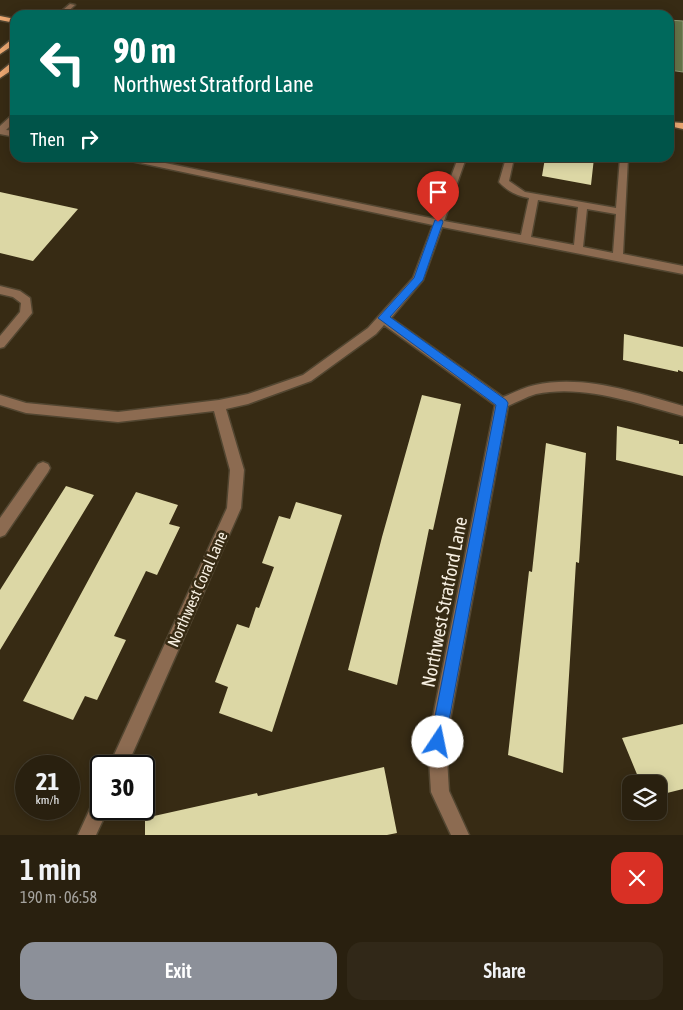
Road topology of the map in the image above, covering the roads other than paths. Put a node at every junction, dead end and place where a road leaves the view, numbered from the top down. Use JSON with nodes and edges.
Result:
{"nodes":[{"id":1,"x":72,"y":5,"type":"dead end"},
{"id":2,"x":66,"y":10,"type":"edge"},
{"id":3,"x":10,"y":44,"type":"edge"},
{"id":4,"x":0,"y":52,"type":"edge"},
{"id":5,"x":10,"y":68,"type":"edge"},
{"id":6,"x":0,"y":76,"type":"edge"},
{"id":7,"x":10,"y":122,"type":"edge"},
{"id":8,"x":0,"y":131,"type":"edge"},
{"id":9,"x":150,"y":162,"type":"edge"},
{"id":10,"x":460,"y":162,"type":"edge"},
{"id":11,"x":509,"y":162,"type":"edge"},
{"id":12,"x":624,"y":162,"type":"edge"},
{"id":13,"x":534,"y":196,"type":"junction"},
{"id":14,"x":582,"y":205,"type":"junction"},
{"id":15,"x":620,"y":212,"type":"junction"},
{"id":16,"x":438,"y":222,"type":"junction"},
{"id":17,"x":525,"y":240,"type":"junction"},
{"id":18,"x":578,"y":250,"type":"junction"},
{"id":19,"x":618,"y":257,"type":"junction"},
{"id":20,"x":683,"y":270,"type":"edge"},
{"id":21,"x":0,"y":290,"type":"edge"},
{"id":22,"x":383,"y":318,"type":"junction"},
{"id":23,"x":0,"y":344,"type":"edge"},
{"id":24,"x":0,"y":400,"type":"edge"},
{"id":25,"x":502,"y":403,"type":"junction"},
{"id":26,"x":219,"y":405,"type":"junction"},
{"id":27,"x":683,"y":411,"type":"edge"},
{"id":28,"x":42,"y":468,"type":"dead end"},
{"id":29,"x":0,"y":530,"type":"edge"},
{"id":30,"x":123,"y":755,"type":"edge"},
{"id":31,"x":94,"y":820,"type":"edge"},
{"id":32,"x":87,"y":835,"type":"edge"},
{"id":33,"x":460,"y":835,"type":"edge"}],
"edges":[{"from":1,"to":2,"type":"street"},
{"from":3,"to":4,"type":"main road"},
{"from":5,"to":6,"type":"main road"},
{"from":7,"to":8,"type":"street"},
{"from":9,"to":16,"type":"street"},
{"from":10,"to":16,"type":"street"},
{"from":11,"to":13,"type":"street"},
{"from":12,"to":15,"type":"street"},
{"from":13,"to":14,"type":"street"},
{"from":13,"to":17,"type":"street"},
{"from":14,"to":15,"type":"street"},
{"from":14,"to":18,"type":"street"},
{"from":15,"to":19,"type":"street"},
{"from":16,"to":17,"type":"street"},
{"from":16,"to":22,"type":"street"},
{"from":17,"to":18,"type":"street"},
{"from":18,"to":19,"type":"street"},
{"from":19,"to":20,"type":"street"},
{"from":21,"to":23,"type":"street"},
{"from":22,"to":25,"type":"street"},
{"from":22,"to":26,"type":"street"},
{"from":24,"to":26,"type":"street"},
{"from":25,"to":27,"type":"street"},
{"from":25,"to":33,"type":"street","name":"Northwest Stratford Lane"},
{"from":26,"to":30,"type":"street","name":"Northwest Coral Lane"},
{"from":28,"to":29,"type":"street"},
{"from":31,"to":32,"type":"street"}]}
